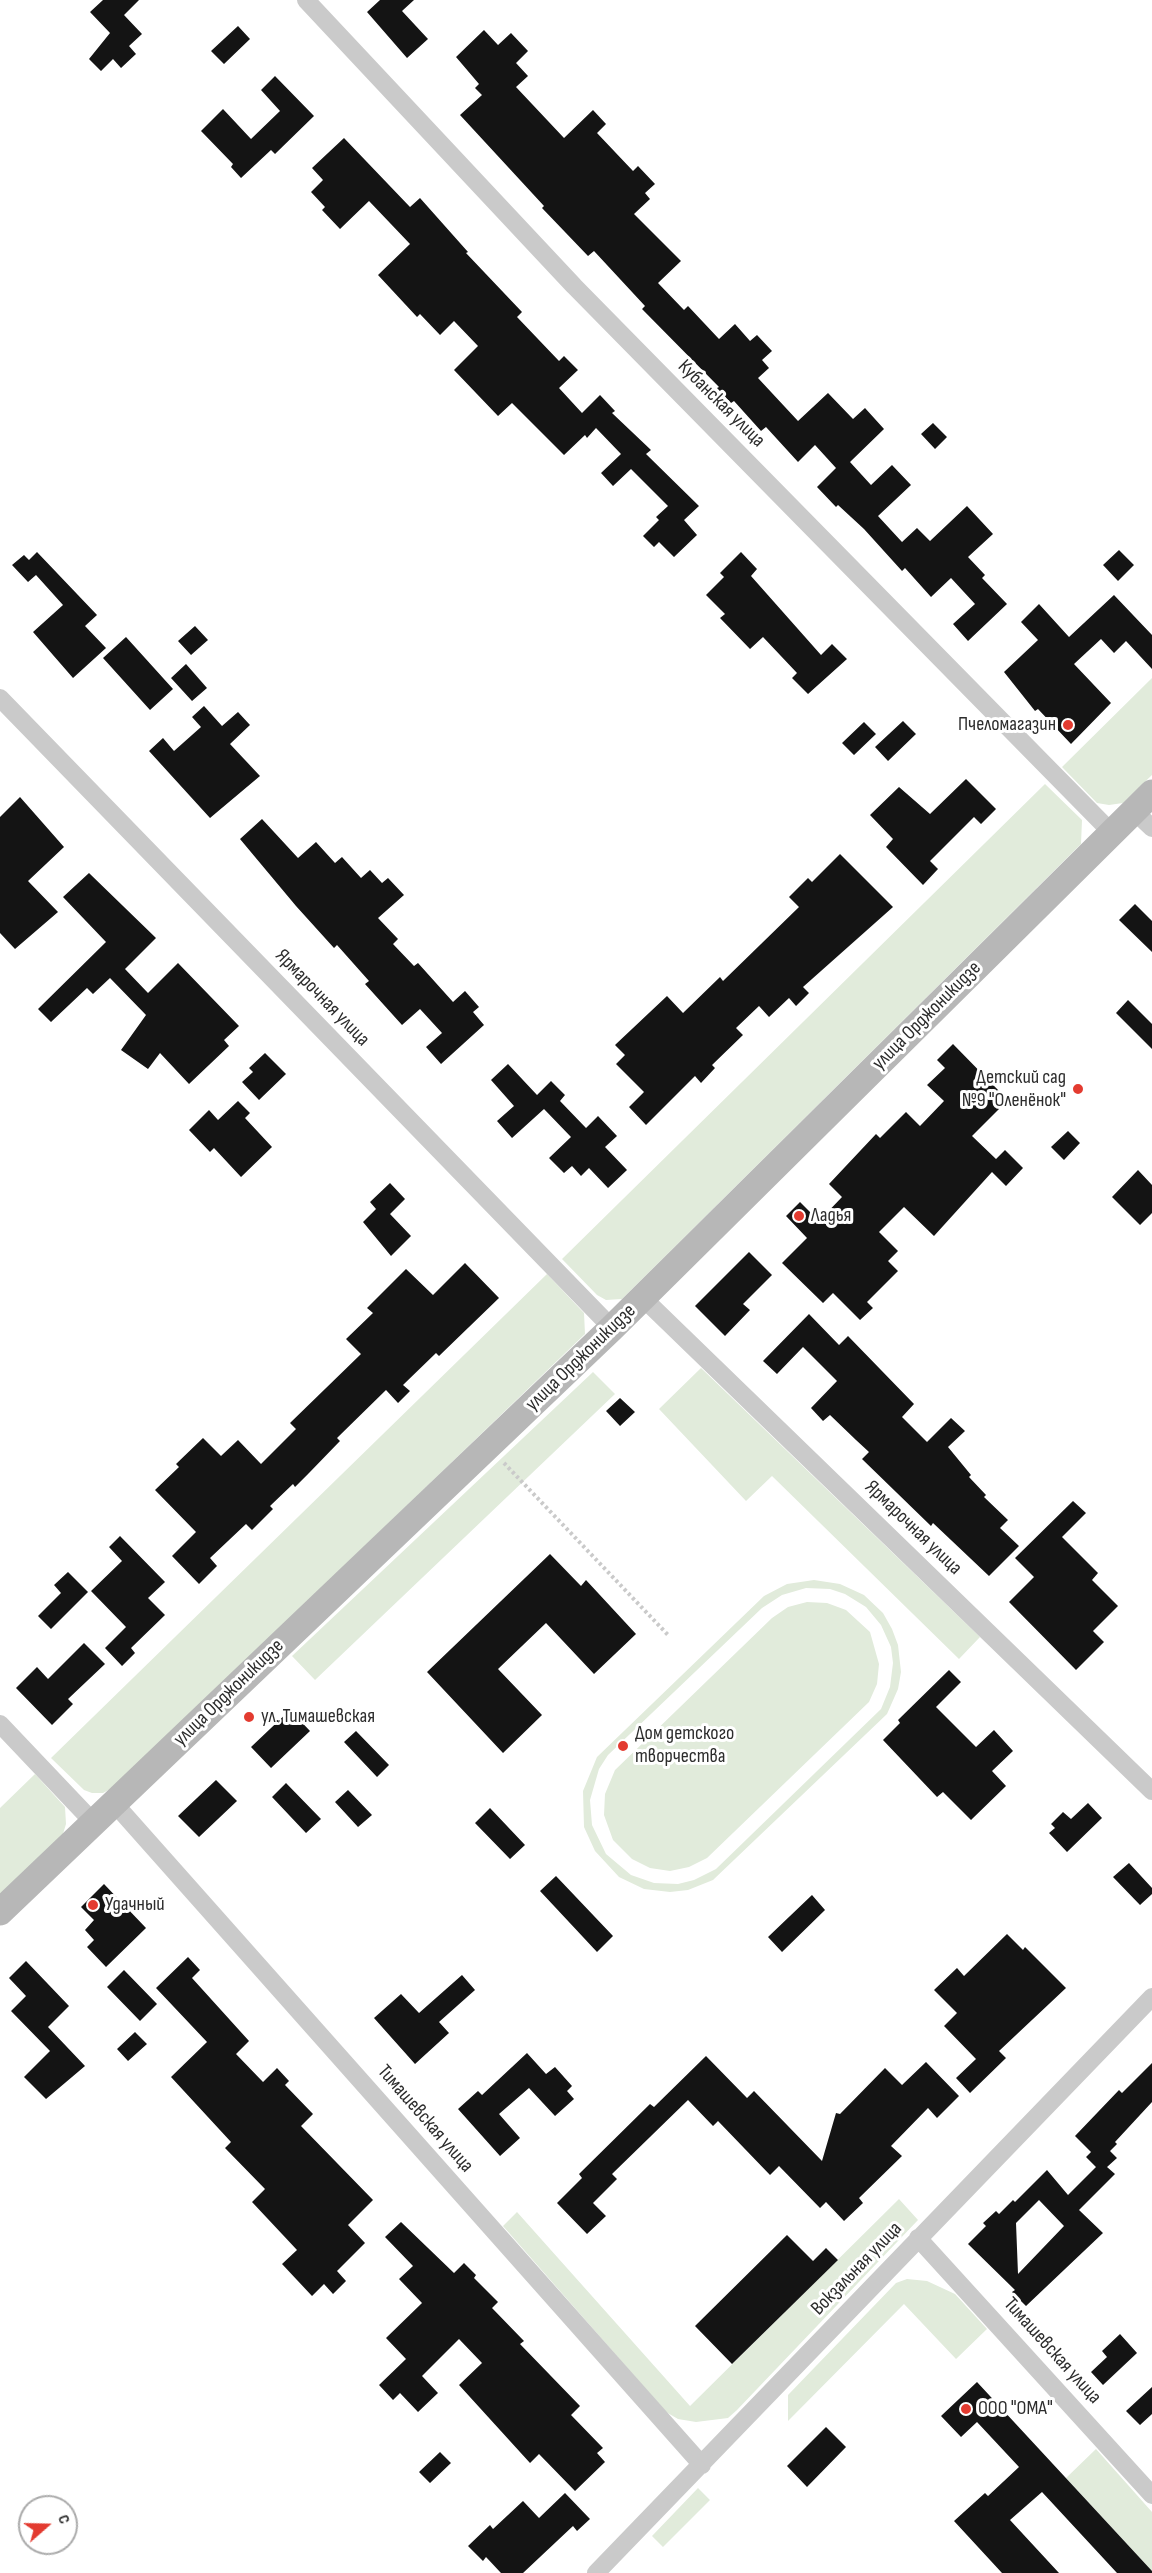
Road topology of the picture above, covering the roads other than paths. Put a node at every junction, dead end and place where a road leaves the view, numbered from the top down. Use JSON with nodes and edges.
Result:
{"nodes":[{"id":1,"x":306,"y":0,"type":"edge"},
{"id":2,"x":0,"y":698,"type":"edge"},
{"id":3,"x":1146,"y":811,"type":"edge"},
{"id":4,"x":1112,"y":833,"type":"junction"},
{"id":5,"x":643,"y":1298,"type":"junction"},
{"id":6,"x":612,"y":1328,"type":"junction"},
{"id":7,"x":0,"y":1725,"type":"edge"},
{"id":8,"x":1152,"y":1791,"type":"edge"},
{"id":9,"x":114,"y":1803,"type":"junction"},
{"id":10,"x":94,"y":1822,"type":"junction"},
{"id":11,"x":0,"y":1912,"type":"edge"},
{"id":12,"x":1152,"y":1997,"type":"edge"},
{"id":13,"x":918,"y":2238,"type":"junction"},
{"id":14,"x":702,"y":2465,"type":"junction"},
{"id":15,"x":1152,"y":2495,"type":"edge"},
{"id":16,"x":596,"y":2573,"type":"edge"}],
"edges":[{"from":1,"to":4,"type":"street","name":"Кубанская улица"},
{"from":2,"to":6,"type":"street","name":"Ярмарочная улица"},
{"from":3,"to":4,"type":"main road","name":"улица Орджоникидзе"},
{"from":4,"to":5,"type":"main road","name":"улица Орджоникидзе"},
{"from":5,"to":6,"type":"main road","name":"улица Орджоникидзе"},
{"from":5,"to":8,"type":"street","name":"Ярмарочная улица"},
{"from":6,"to":9,"type":"main road","name":"улица Орджоникидзе"},
{"from":7,"to":10,"type":"street"},
{"from":9,"to":10,"type":"main road","name":"улица Орджоникидзе"},
{"from":9,"to":14,"type":"street","name":"Тимашевская улица"},
{"from":10,"to":11,"type":"main road","name":"улица Орджоникидзе"},
{"from":12,"to":13,"type":"street","name":"Вокзальная улица"},
{"from":13,"to":14,"type":"street","name":"Вокзальная улица"},
{"from":13,"to":15,"type":"street","name":"Тимашевская улица"},
{"from":14,"to":16,"type":"street","name":"Вокзальная улица"}]}
